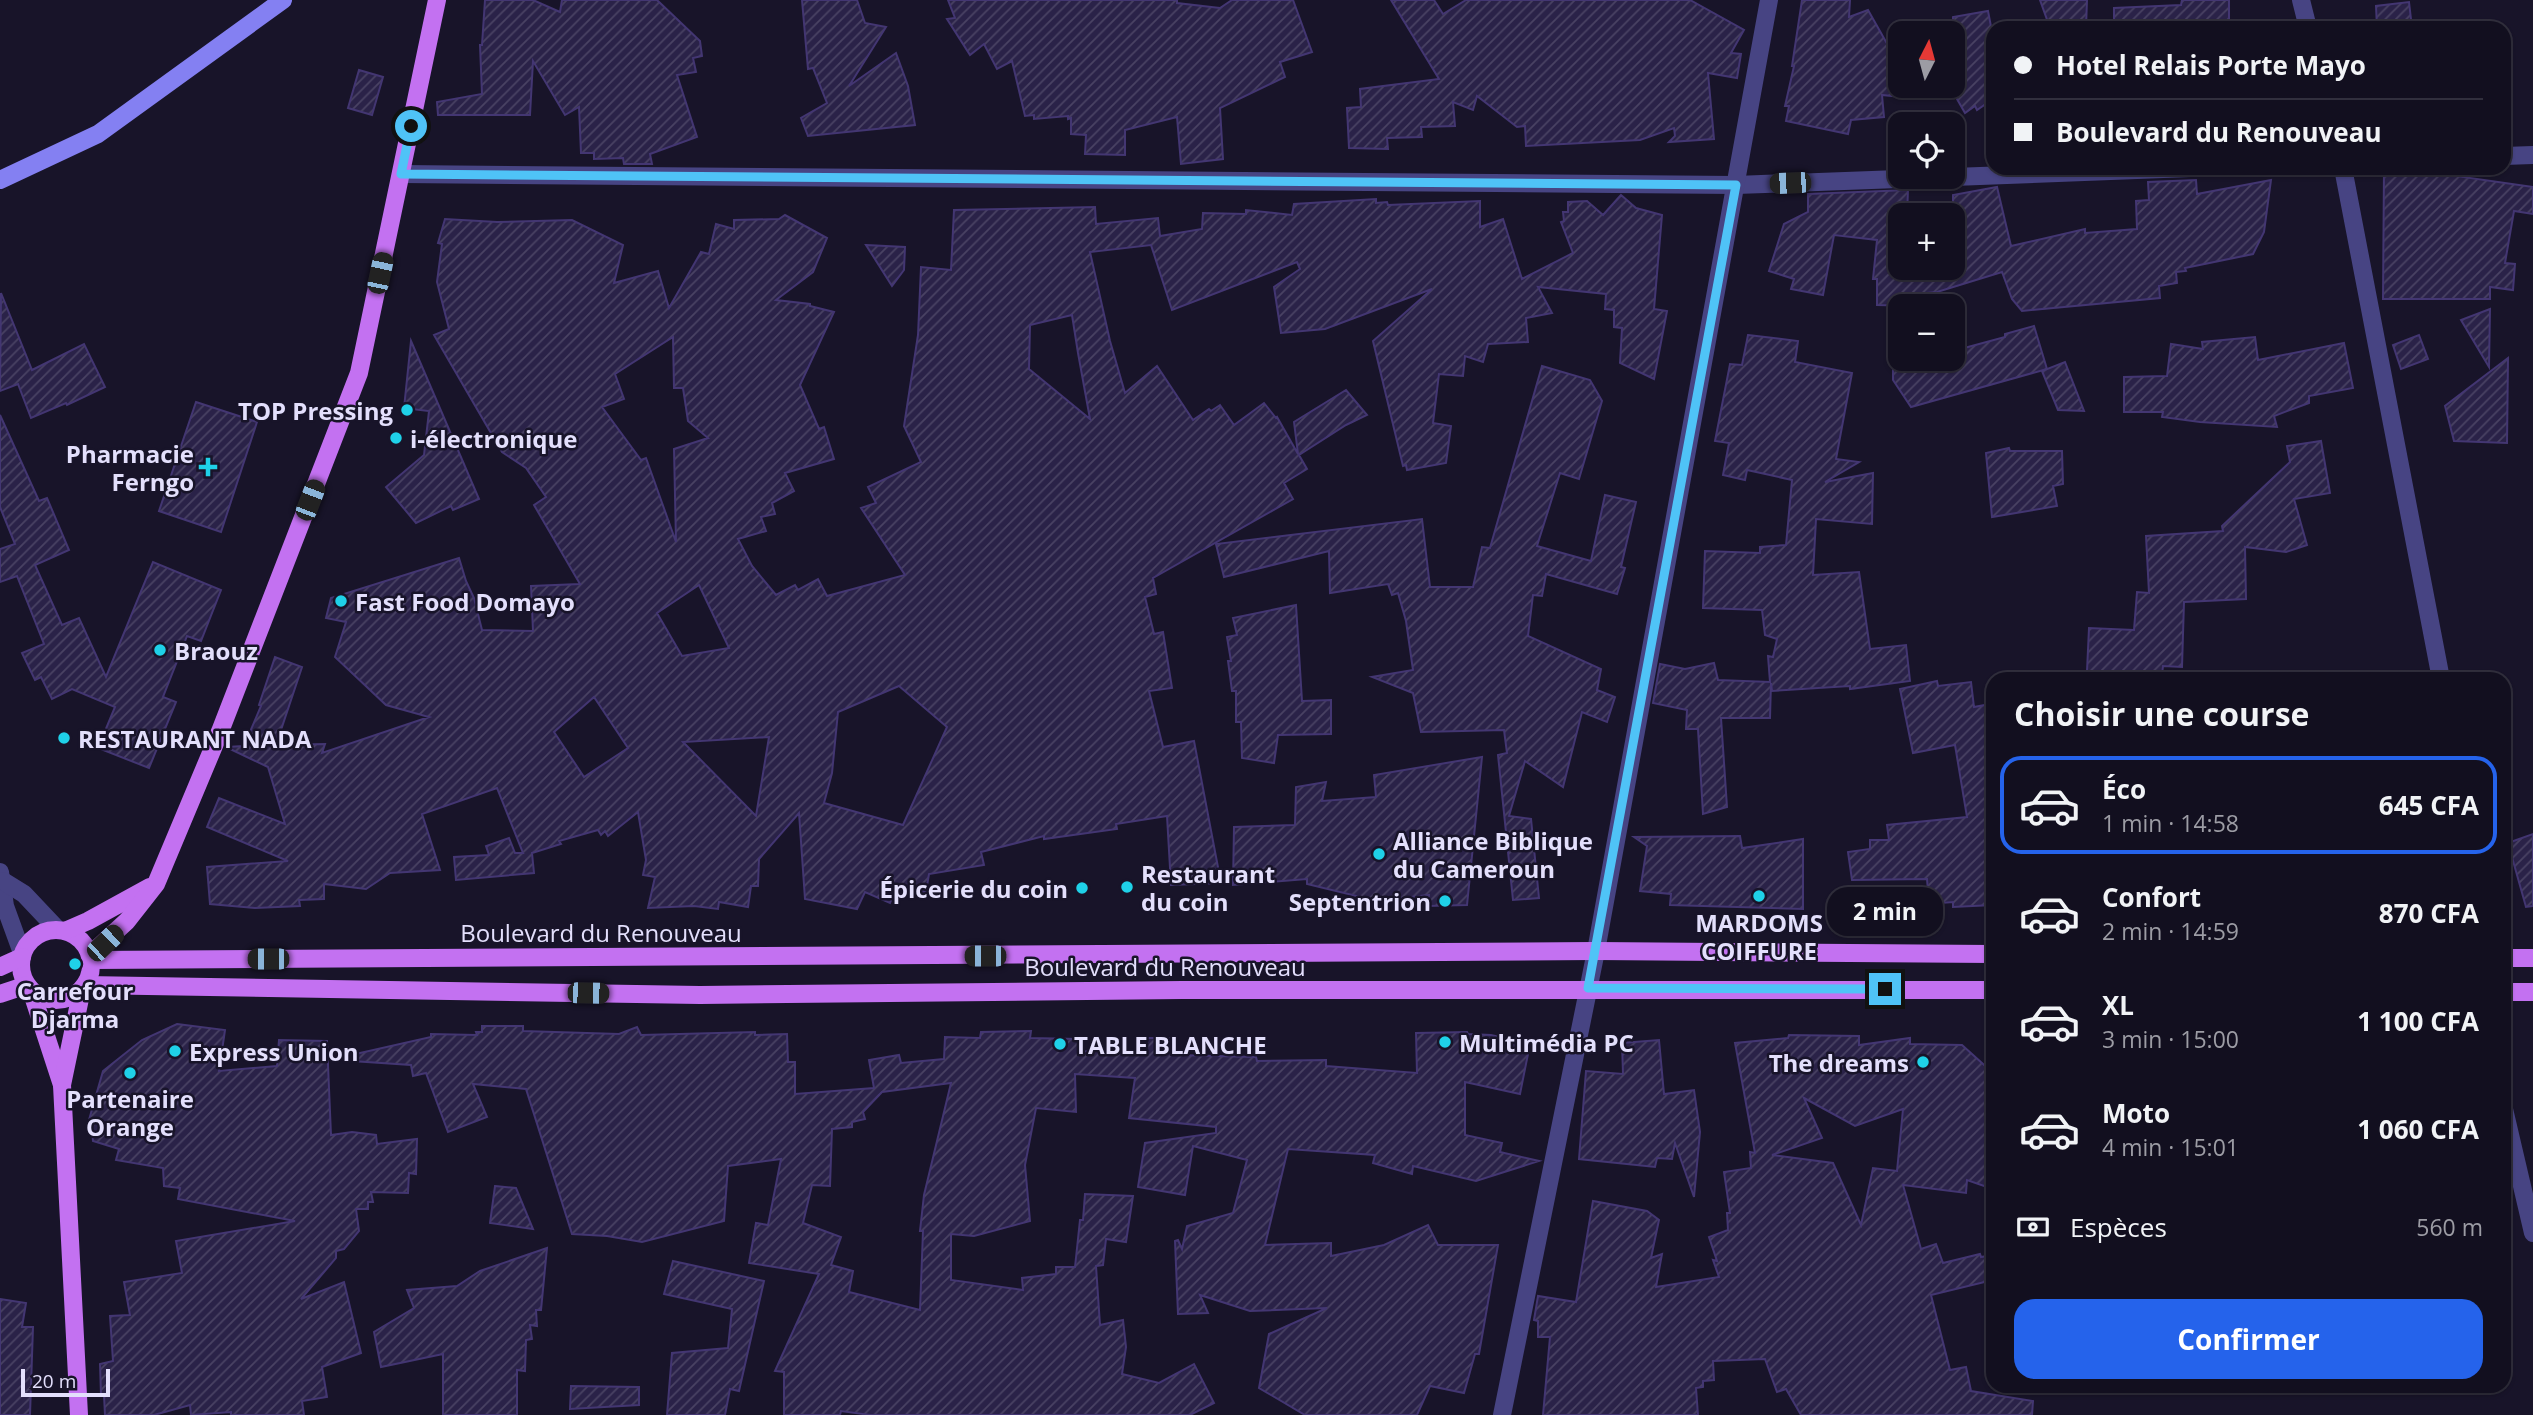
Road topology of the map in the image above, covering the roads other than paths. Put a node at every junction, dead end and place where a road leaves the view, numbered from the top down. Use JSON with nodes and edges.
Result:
{"nodes":[{"id":1,"x":283,"y":0,"type":"edge"},
{"id":2,"x":438,"y":0,"type":"edge"},
{"id":3,"x":1769,"y":0,"type":"edge"},
{"id":4,"x":2301,"y":0,"type":"edge"},
{"id":5,"x":2306,"y":21,"type":"edge"},
{"id":6,"x":2533,"y":155,"type":"edge"},
{"id":7,"x":2511,"y":156,"type":"edge"},
{"id":8,"x":401,"y":174,"type":"junction"},
{"id":9,"x":2006,"y":175,"type":"edge"},
{"id":10,"x":2344,"y":175,"type":"edge"},
{"id":11,"x":1965,"y":177,"type":"edge"},
{"id":12,"x":1888,"y":179,"type":"edge"},
{"id":13,"x":0,"y":180,"type":"edge"},
{"id":14,"x":1736,"y":185,"type":"junction"},
{"id":15,"x":2440,"y":672,"type":"edge"},
{"id":16,"x":1,"y":876,"type":"edge"},
{"id":17,"x":156,"y":884,"type":"junction"},
{"id":18,"x":62,"y":930,"type":"junction"},
{"id":19,"x":1596,"y":951,"type":"junction"},
{"id":20,"x":1986,"y":954,"type":"edge"},
{"id":21,"x":22,"y":955,"type":"junction"},
{"id":22,"x":90,"y":957,"type":"junction"},
{"id":23,"x":2511,"y":958,"type":"edge"},
{"id":24,"x":2533,"y":958,"type":"edge"},
{"id":25,"x":0,"y":967,"type":"edge"},
{"id":26,"x":83,"y":987,"type":"junction"},
{"id":27,"x":29,"y":988,"type":"junction"},
{"id":28,"x":1588,"y":988,"type":"junction"},
{"id":29,"x":1986,"y":990,"type":"edge"},
{"id":30,"x":2511,"y":992,"type":"edge"},
{"id":31,"x":2533,"y":992,"type":"edge"},
{"id":32,"x":0,"y":994,"type":"edge"},
{"id":33,"x":62,"y":1085,"type":"junction"},
{"id":34,"x":2511,"y":1139,"type":"edge"},
{"id":35,"x":2533,"y":1233,"type":"edge"},
{"id":36,"x":79,"y":1415,"type":"edge"},
{"id":37,"x":1502,"y":1415,"type":"edge"}],
"edges":[{"from":1,"to":13,"type":"street"},
{"from":2,"to":8,"type":"main road"},
{"from":3,"to":14,"type":"street"},
{"from":4,"to":5,"type":"street"},
{"from":6,"to":7,"type":"street"},
{"from":8,"to":14,"type":"street"},
{"from":8,"to":17,"type":"main road"},
{"from":9,"to":11,"type":"street"},
{"from":10,"to":15,"type":"street"},
{"from":12,"to":14,"type":"street"},
{"from":14,"to":19,"type":"street"},
{"from":16,"to":18,"type":"street"},
{"from":16,"to":21,"type":"street"},
{"from":17,"to":18,"type":"main road"},
{"from":17,"to":22,"type":"main road"},
{"from":18,"to":21,"type":"main road"},
{"from":18,"to":22,"type":"main road"},
{"from":19,"to":20,"type":"main road","name":"Boulevard du Renouveau"},
{"from":19,"to":22,"type":"main road","name":"Boulevard du Renouveau"},
{"from":19,"to":28,"type":"street"},
{"from":21,"to":25,"type":"main road"},
{"from":21,"to":27,"type":"main road"},
{"from":22,"to":26,"type":"main road"},
{"from":23,"to":24,"type":"main road"},
{"from":26,"to":27,"type":"main road"},
{"from":26,"to":28,"type":"main road","name":"Boulevard du Renouveau"},
{"from":26,"to":33,"type":"main road"},
{"from":27,"to":32,"type":"main road"},
{"from":27,"to":33,"type":"main road"},
{"from":28,"to":29,"type":"main road","name":"Boulevard du Renouveau"},
{"from":28,"to":37,"type":"street"},
{"from":30,"to":31,"type":"main road"},
{"from":33,"to":36,"type":"main road"},
{"from":34,"to":35,"type":"street"}]}
